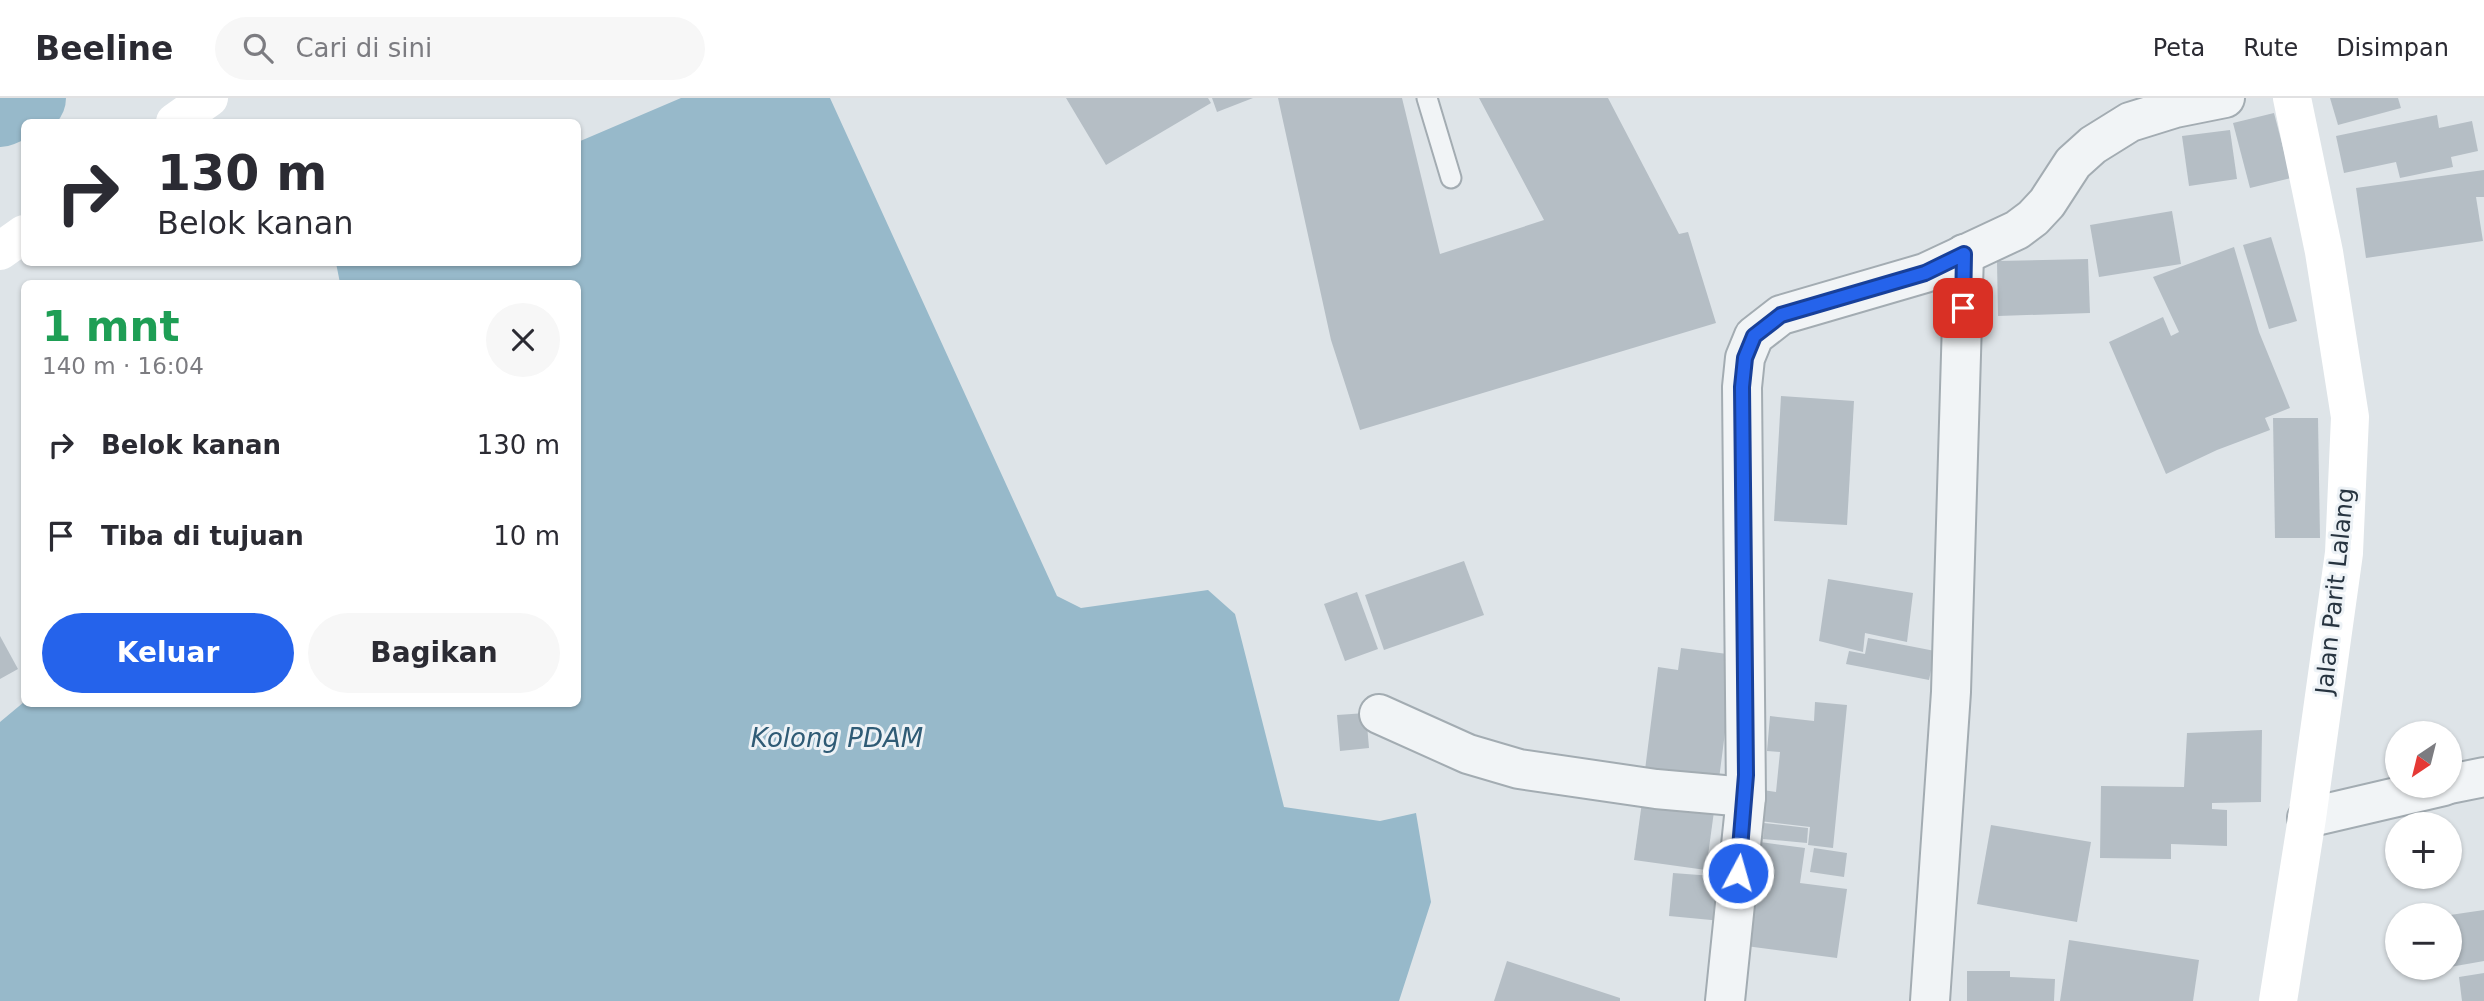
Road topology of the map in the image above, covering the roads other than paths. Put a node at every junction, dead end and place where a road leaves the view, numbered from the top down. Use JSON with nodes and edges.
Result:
{"nodes":[{"id":1,"x":209,"y":98,"type":"edge"},
{"id":2,"x":1427,"y":98,"type":"edge"},
{"id":3,"x":2225,"y":98,"type":"edge"},
{"id":4,"x":2292,"y":98,"type":"edge"},
{"id":5,"x":179,"y":119,"type":"edge"},
{"id":6,"x":1451,"y":178,"type":"dead end"},
{"id":7,"x":21,"y":236,"type":"edge"},
{"id":8,"x":0,"y":251,"type":"edge"},
{"id":9,"x":1964,"y":254,"type":"junction"},
{"id":10,"x":1379,"y":714,"type":"dead end"},
{"id":11,"x":2484,"y":777,"type":"edge"},
{"id":12,"x":2462,"y":782,"type":"edge"},
{"id":13,"x":1746,"y":797,"type":"junction"},
{"id":14,"x":2393,"y":798,"type":"edge"},
{"id":15,"x":2307,"y":818,"type":"junction"},
{"id":16,"x":1725,"y":1001,"type":"edge"},
{"id":17,"x":1930,"y":1001,"type":"edge"},
{"id":18,"x":2278,"y":1001,"type":"edge"}],
"edges":[{"from":1,"to":5,"type":"street"},
{"from":2,"to":6,"type":"lane"},
{"from":3,"to":9,"type":"street"},
{"from":4,"to":15,"type":"street","name":"Jalan Parit Lalang"},
{"from":7,"to":8,"type":"street"},
{"from":9,"to":13,"type":"street"},
{"from":9,"to":17,"type":"street"},
{"from":10,"to":13,"type":"street"},
{"from":11,"to":12,"type":"street"},
{"from":13,"to":16,"type":"street"},
{"from":14,"to":15,"type":"street"},
{"from":15,"to":18,"type":"street","name":"Jalan Parit Lalang"}]}
